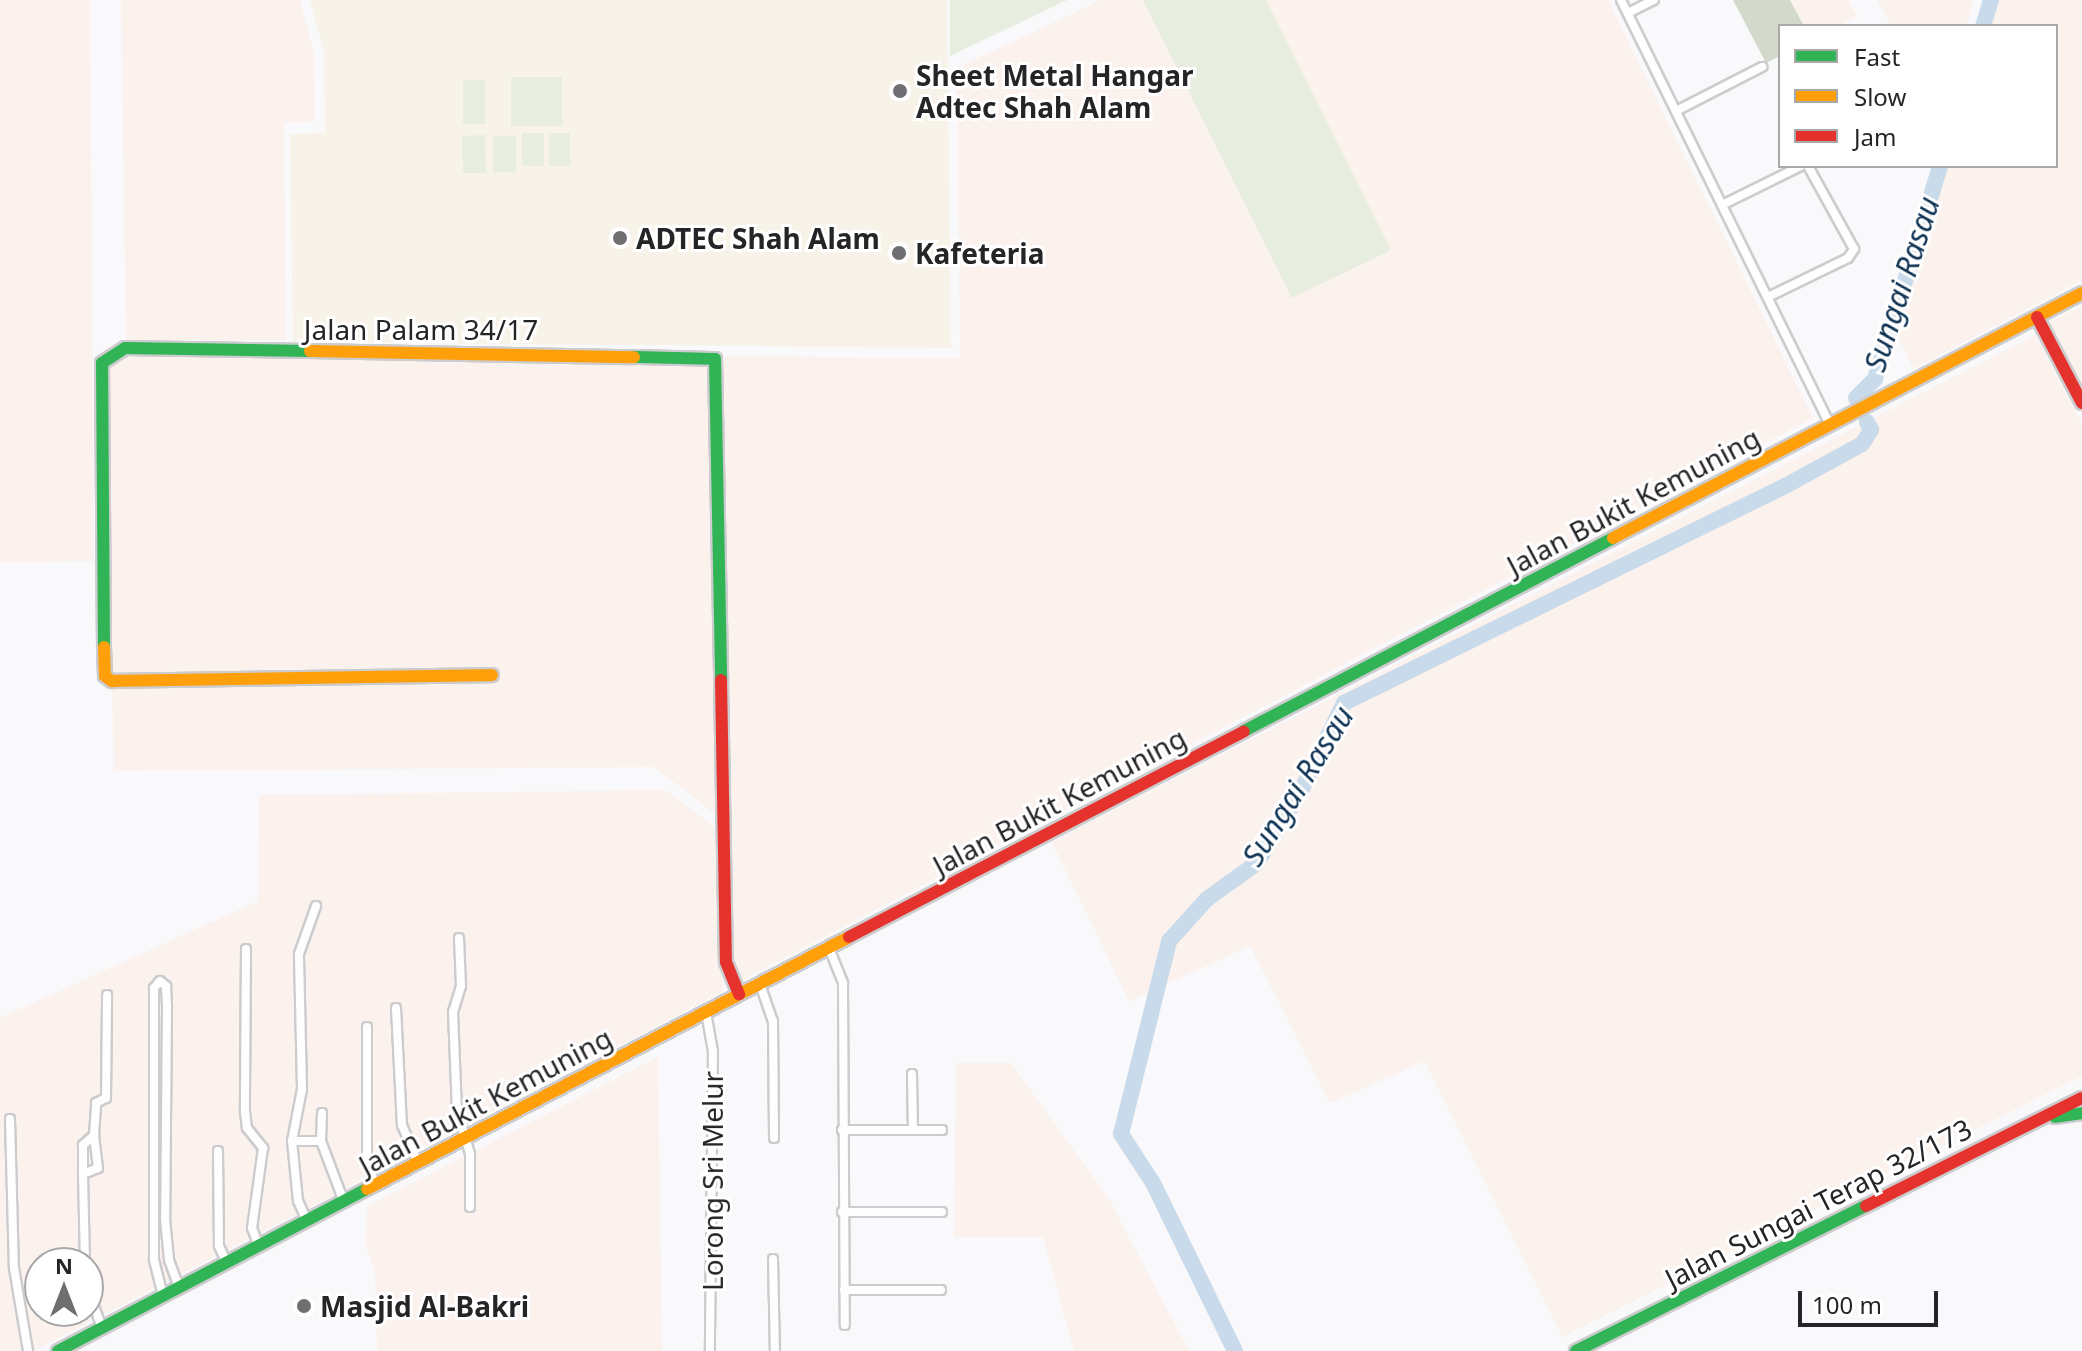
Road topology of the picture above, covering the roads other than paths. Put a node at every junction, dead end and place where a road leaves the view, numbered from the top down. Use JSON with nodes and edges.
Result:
{"nodes":[{"id":1,"x":1621,"y":0,"type":"edge"},
{"id":2,"x":1654,"y":0,"type":"edge"},
{"id":3,"x":1628,"y":13,"type":"junction"},
{"id":4,"x":1762,"y":67,"type":"dead end"},
{"id":5,"x":1676,"y":111,"type":"junction"},
{"id":6,"x":1797,"y":168,"type":"edge"},
{"id":7,"x":1809,"y":168,"type":"edge"},
{"id":8,"x":1722,"y":205,"type":"junction"},
{"id":9,"x":2082,"y":293,"type":"edge"},
{"id":10,"x":1768,"y":297,"type":"junction"},
{"id":11,"x":2037,"y":317,"type":"junction"},
{"id":12,"x":2082,"y":403,"type":"edge"},
{"id":13,"x":1830,"y":425,"type":"junction"},
{"id":14,"x":492,"y":675,"type":"dead end"},
{"id":15,"x":316,"y":906,"type":"dead end"},
{"id":16,"x":459,"y":938,"type":"dead end"},
{"id":17,"x":829,"y":948,"type":"junction"},
{"id":18,"x":246,"y":949,"type":"dead end"},
{"id":19,"x":760,"y":984,"type":"junction"},
{"id":20,"x":107,"y":995,"type":"dead end"},
{"id":21,"x":739,"y":995,"type":"junction"},
{"id":22,"x":396,"y":1008,"type":"dead end"},
{"id":23,"x":706,"y":1012,"type":"junction"},
{"id":24,"x":367,"y":1027,"type":"dead end"},
{"id":25,"x":160,"y":1044,"type":"junction"},
{"id":26,"x":912,"y":1074,"type":"dead end"},
{"id":27,"x":2082,"y":1098,"type":"edge"},
{"id":28,"x":322,"y":1113,"type":"dead end"},
{"id":29,"x":2082,"y":1113,"type":"edge"},
{"id":30,"x":10,"y":1119,"type":"dead end"},
{"id":31,"x":2036,"y":1121,"type":"junction"},
{"id":32,"x":842,"y":1130,"type":"junction"},
{"id":33,"x":913,"y":1130,"type":"junction"},
{"id":34,"x":942,"y":1130,"type":"dead end"},
{"id":35,"x":94,"y":1135,"type":"junction"},
{"id":36,"x":466,"y":1138,"type":"junction"},
{"id":37,"x":774,"y":1138,"type":"dead end"},
{"id":38,"x":292,"y":1141,"type":"junction"},
{"id":39,"x":321,"y":1141,"type":"junction"},
{"id":40,"x":218,"y":1151,"type":"dead end"},
{"id":41,"x":418,"y":1163,"type":"junction"},
{"id":42,"x":83,"y":1174,"type":"junction"},
{"id":43,"x":376,"y":1185,"type":"junction"},
{"id":44,"x":344,"y":1202,"type":"junction"},
{"id":45,"x":470,"y":1207,"type":"dead end"},
{"id":46,"x":842,"y":1212,"type":"junction"},
{"id":47,"x":942,"y":1212,"type":"dead end"},
{"id":48,"x":307,"y":1221,"type":"junction"},
{"id":49,"x":259,"y":1246,"type":"junction"},
{"id":50,"x":85,"y":1247,"type":"edge"},
{"id":51,"x":773,"y":1259,"type":"dead end"},
{"id":52,"x":227,"y":1263,"type":"junction"},
{"id":53,"x":179,"y":1288,"type":"junction"},
{"id":54,"x":844,"y":1290,"type":"junction"},
{"id":55,"x":941,"y":1290,"type":"dead end"},
{"id":56,"x":163,"y":1296,"type":"junction"},
{"id":57,"x":845,"y":1325,"type":"dead end"},
{"id":58,"x":102,"y":1328,"type":"joint"},
{"id":59,"x":28,"y":1351,"type":"edge"},
{"id":60,"x":58,"y":1351,"type":"edge"},
{"id":61,"x":710,"y":1351,"type":"edge"},
{"id":62,"x":775,"y":1351,"type":"edge"},
{"id":63,"x":1576,"y":1351,"type":"edge"}],
"edges":[{"from":1,"to":3,"type":"street"},
{"from":2,"to":3,"type":"street"},
{"from":3,"to":5,"type":"street"},
{"from":4,"to":5,"type":"street"},
{"from":5,"to":8,"type":"street"},
{"from":6,"to":8,"type":"street"},
{"from":7,"to":10,"type":"street"},
{"from":8,"to":10,"type":"street"},
{"from":9,"to":11,"type":"street","name":"Jalan Bukit Kemuning"},
{"from":10,"to":13,"type":"street"},
{"from":11,"to":12,"type":"street"},
{"from":11,"to":13,"type":"street","name":"Jalan Bukit Kemuning"},
{"from":13,"to":17,"type":"street","name":"Jalan Bukit Kemuning"},
{"from":14,"to":21,"type":"street","name":"Jalan Palam 34/17"},
{"from":15,"to":38,"type":"street"},
{"from":16,"to":36,"type":"street"},
{"from":17,"to":19,"type":"street","name":"Jalan Bukit Kemuning"},
{"from":17,"to":32,"type":"street"},
{"from":18,"to":49,"type":"street"},
{"from":19,"to":21,"type":"street","name":"Jalan Bukit Kemuning"},
{"from":19,"to":37,"type":"street"},
{"from":20,"to":35,"type":"street"},
{"from":21,"to":23,"type":"street","name":"Jalan Bukit Kemuning"},
{"from":22,"to":41,"type":"street"},
{"from":23,"to":36,"type":"street","name":"Jalan Bukit Kemuning"},
{"from":23,"to":61,"type":"street","name":"Lorong Sri Melur"},
{"from":24,"to":43,"type":"street"},
{"from":25,"to":25,"type":"street"},
{"from":25,"to":53,"type":"street"},
{"from":25,"to":56,"type":"street"},
{"from":26,"to":33,"type":"street"},
{"from":27,"to":31,"type":"street","name":"Jalan Sungai Terap 32/173"},
{"from":28,"to":39,"type":"street"},
{"from":29,"to":31,"type":"street"},
{"from":30,"to":59,"type":"street"},
{"from":31,"to":63,"type":"street","name":"Jalan Sungai Terap 32/173"},
{"from":32,"to":33,"type":"street"},
{"from":32,"to":46,"type":"street"},
{"from":33,"to":34,"type":"street"},
{"from":35,"to":42,"type":"street"},
{"from":35,"to":42,"type":"street"},
{"from":36,"to":41,"type":"street","name":"Jalan Bukit Kemuning"},
{"from":36,"to":45,"type":"street"},
{"from":38,"to":39,"type":"street"},
{"from":38,"to":48,"type":"street"},
{"from":39,"to":44,"type":"street"},
{"from":40,"to":52,"type":"street"},
{"from":41,"to":43,"type":"street","name":"Jalan Bukit Kemuning"},
{"from":42,"to":50,"type":"street"},
{"from":43,"to":44,"type":"street","name":"Jalan Bukit Kemuning"},
{"from":44,"to":48,"type":"street","name":"Jalan Bukit Kemuning"},
{"from":46,"to":47,"type":"street"},
{"from":46,"to":54,"type":"street"},
{"from":48,"to":49,"type":"street","name":"Jalan Bukit Kemuning"},
{"from":49,"to":52,"type":"street","name":"Jalan Bukit Kemuning"},
{"from":51,"to":62,"type":"street"},
{"from":52,"to":53,"type":"street","name":"Jalan Bukit Kemuning"},
{"from":53,"to":56,"type":"street","name":"Jalan Bukit Kemuning"},
{"from":54,"to":55,"type":"street"},
{"from":54,"to":57,"type":"street"},
{"from":56,"to":58,"type":"street","name":"Jalan Bukit Kemuning"},
{"from":58,"to":60,"type":"street","name":"Jalan Bukit Kemuning"}]}
